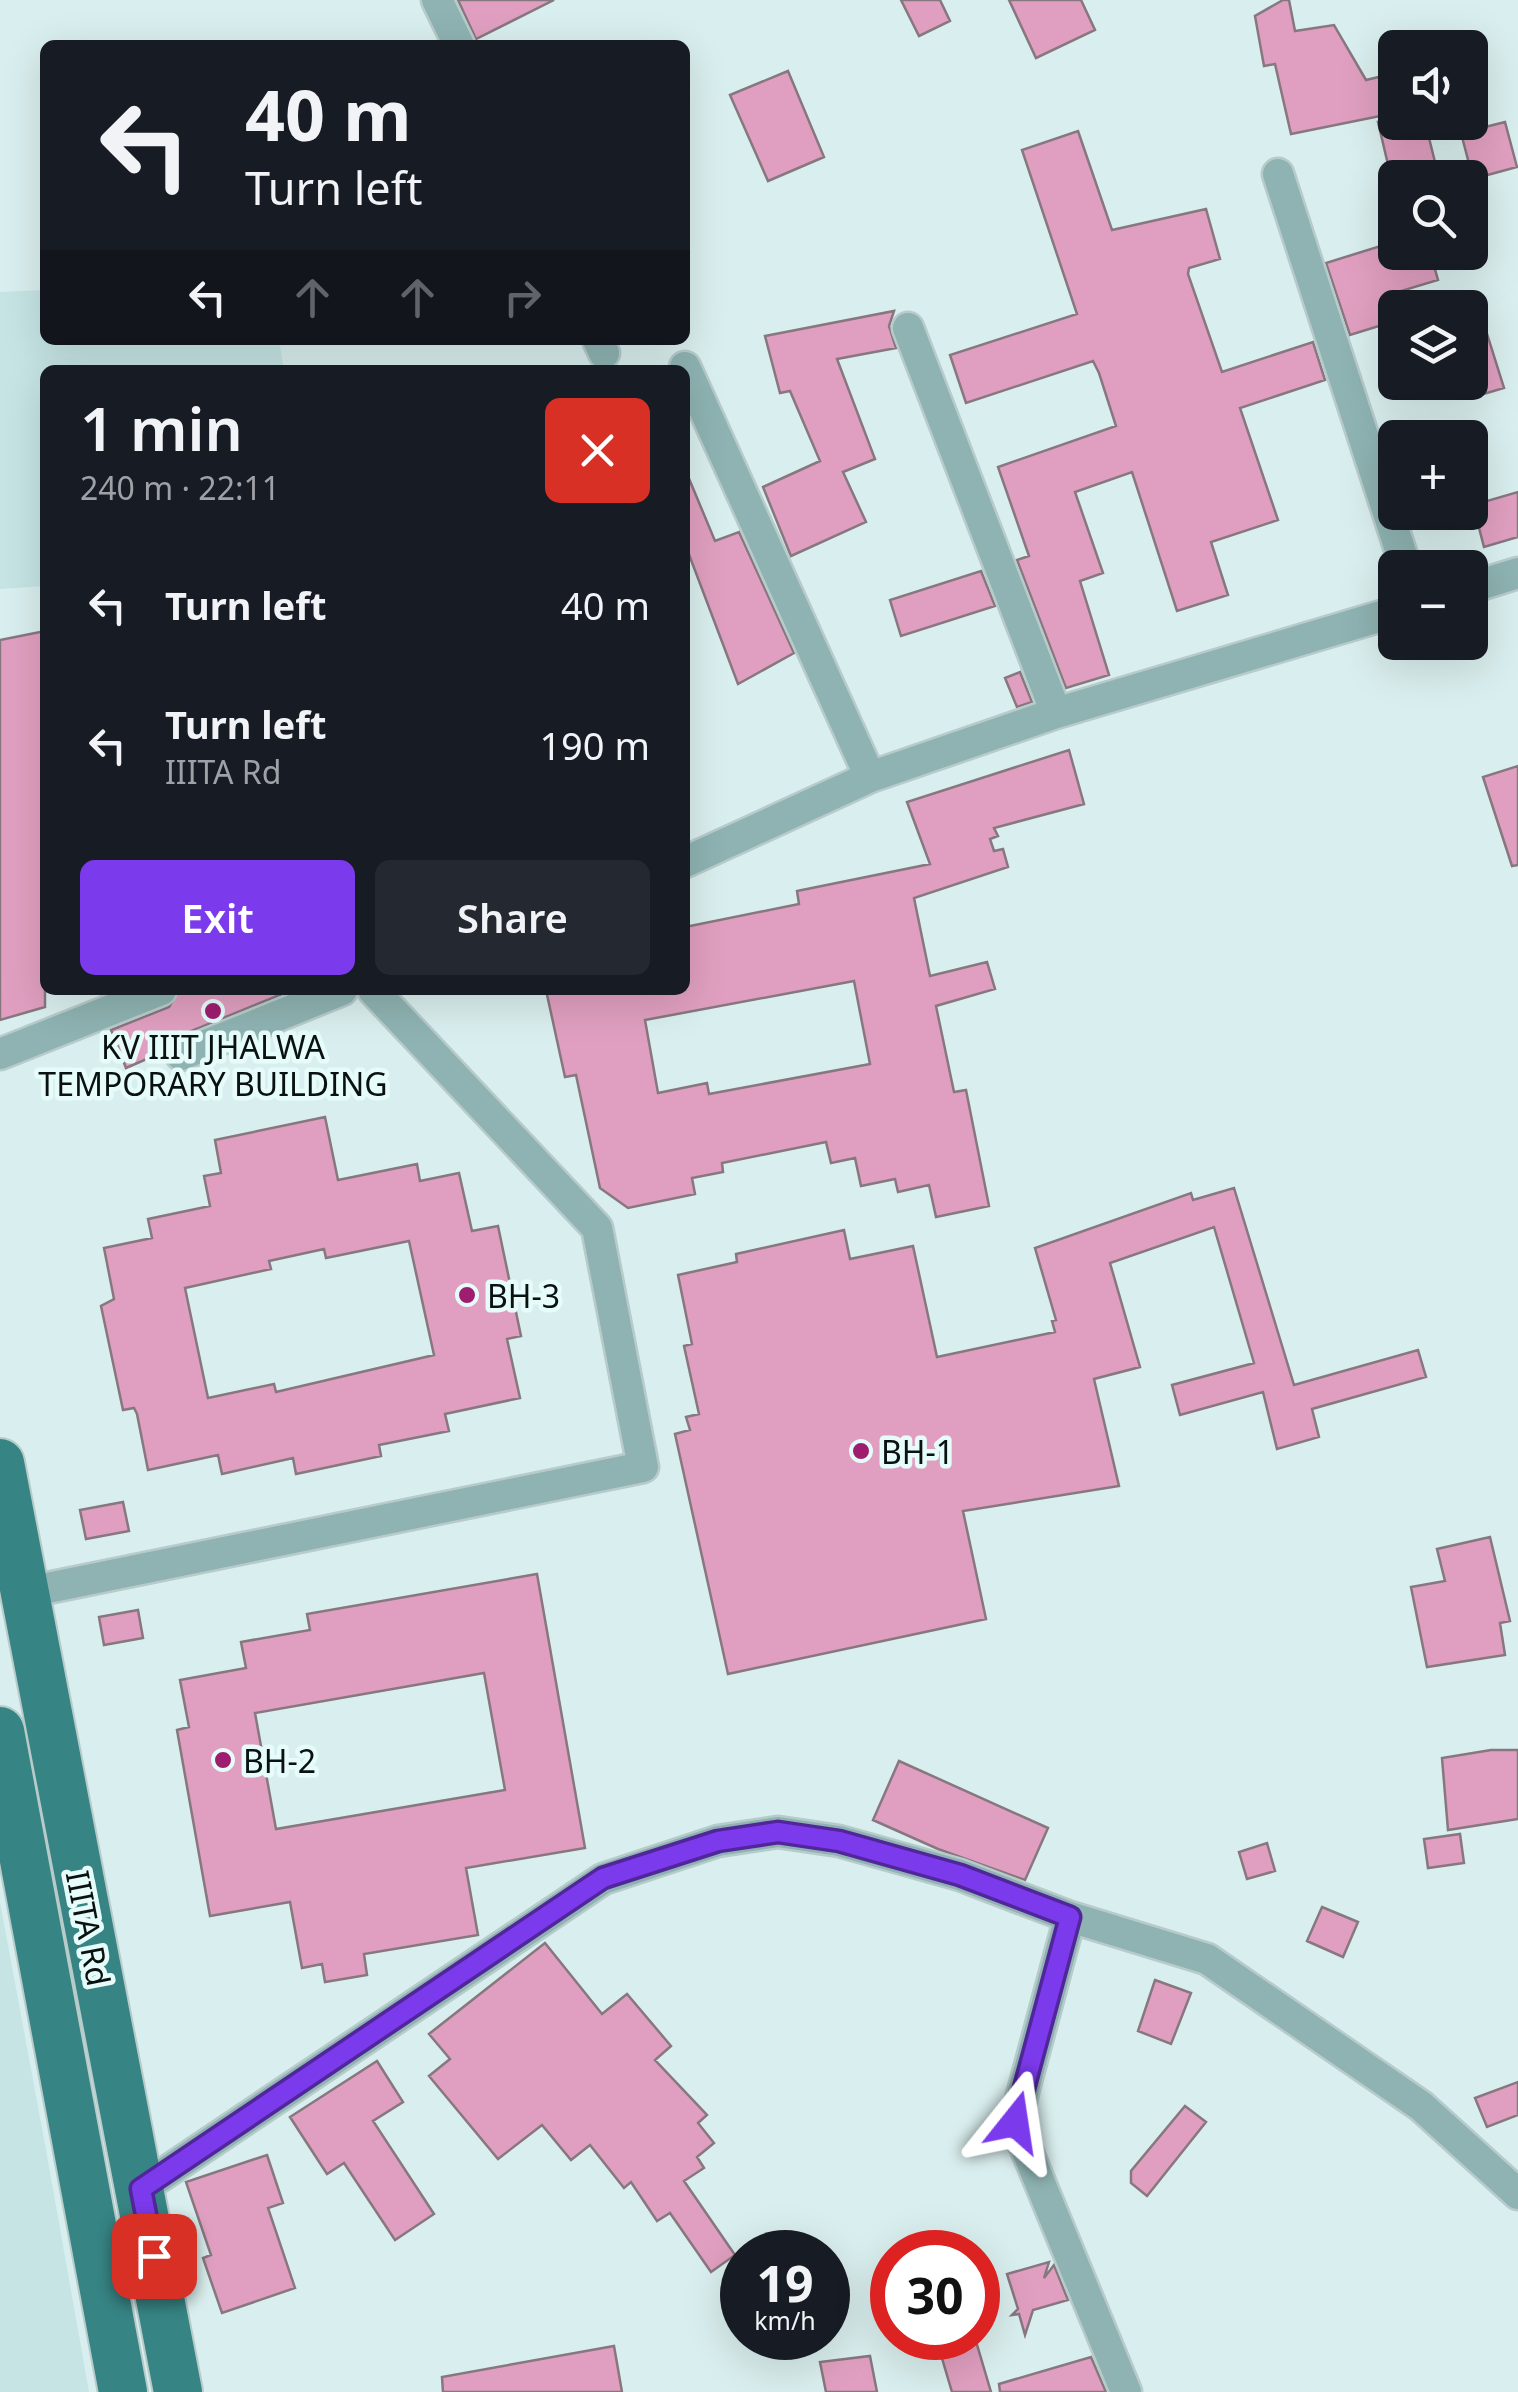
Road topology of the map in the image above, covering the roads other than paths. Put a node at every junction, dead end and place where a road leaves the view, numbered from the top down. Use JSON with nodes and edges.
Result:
{"nodes":[{"id":1,"x":438,"y":0,"type":"edge"},
{"id":2,"x":457,"y":40,"type":"edge"},
{"id":3,"x":1278,"y":174,"type":"dead end"},
{"id":4,"x":908,"y":328,"type":"dead end"},
{"id":5,"x":690,"y":378,"type":"edge"},
{"id":6,"x":1400,"y":550,"type":"edge"},
{"id":7,"x":1518,"y":573,"type":"edge"},
{"id":8,"x":1488,"y":582,"type":"edge"},
{"id":9,"x":1378,"y":617,"type":"edge"},
{"id":10,"x":1056,"y":713,"type":"junction"},
{"id":11,"x":870,"y":777,"type":"junction"},
{"id":12,"x":690,"y":860,"type":"edge"},
{"id":13,"x":148,"y":995,"type":"edge"},
{"id":14,"x":329,"y":995,"type":"edge"},
{"id":15,"x":378,"y":995,"type":"edge"},
{"id":16,"x":0,"y":1054,"type":"edge"},
{"id":17,"x":181,"y":1054,"type":"dead end"},
{"id":18,"x":0,"y":1463,"type":"edge"},
{"id":19,"x":23,"y":1593,"type":"junction"},
{"id":20,"x":0,"y":1731,"type":"edge"},
{"id":21,"x":1070,"y":1917,"type":"junction"},
{"id":22,"x":141,"y":2189,"type":"junction"},
{"id":23,"x":1518,"y":2194,"type":"edge"},
{"id":24,"x":123,"y":2392,"type":"edge"},
{"id":25,"x":178,"y":2392,"type":"edge"},
{"id":26,"x":1126,"y":2392,"type":"edge"}],
"edges":[{"from":1,"to":2,"type":"street"},
{"from":3,"to":6,"type":"street"},
{"from":4,"to":10,"type":"street"},
{"from":5,"to":11,"type":"street"},
{"from":7,"to":8,"type":"street"},
{"from":9,"to":10,"type":"street"},
{"from":10,"to":11,"type":"street"},
{"from":11,"to":12,"type":"street"},
{"from":13,"to":16,"type":"street"},
{"from":14,"to":17,"type":"street"},
{"from":15,"to":19,"type":"street"},
{"from":18,"to":19,"type":"main road","name":"IIITA Rd"},
{"from":19,"to":22,"type":"main road","name":"IIITA Rd"},
{"from":20,"to":24,"type":"main road","name":"IIITA Rd"},
{"from":21,"to":22,"type":"street"},
{"from":21,"to":23,"type":"street"},
{"from":21,"to":26,"type":"street"},
{"from":22,"to":25,"type":"main road","name":"IIITA Rd"}]}
